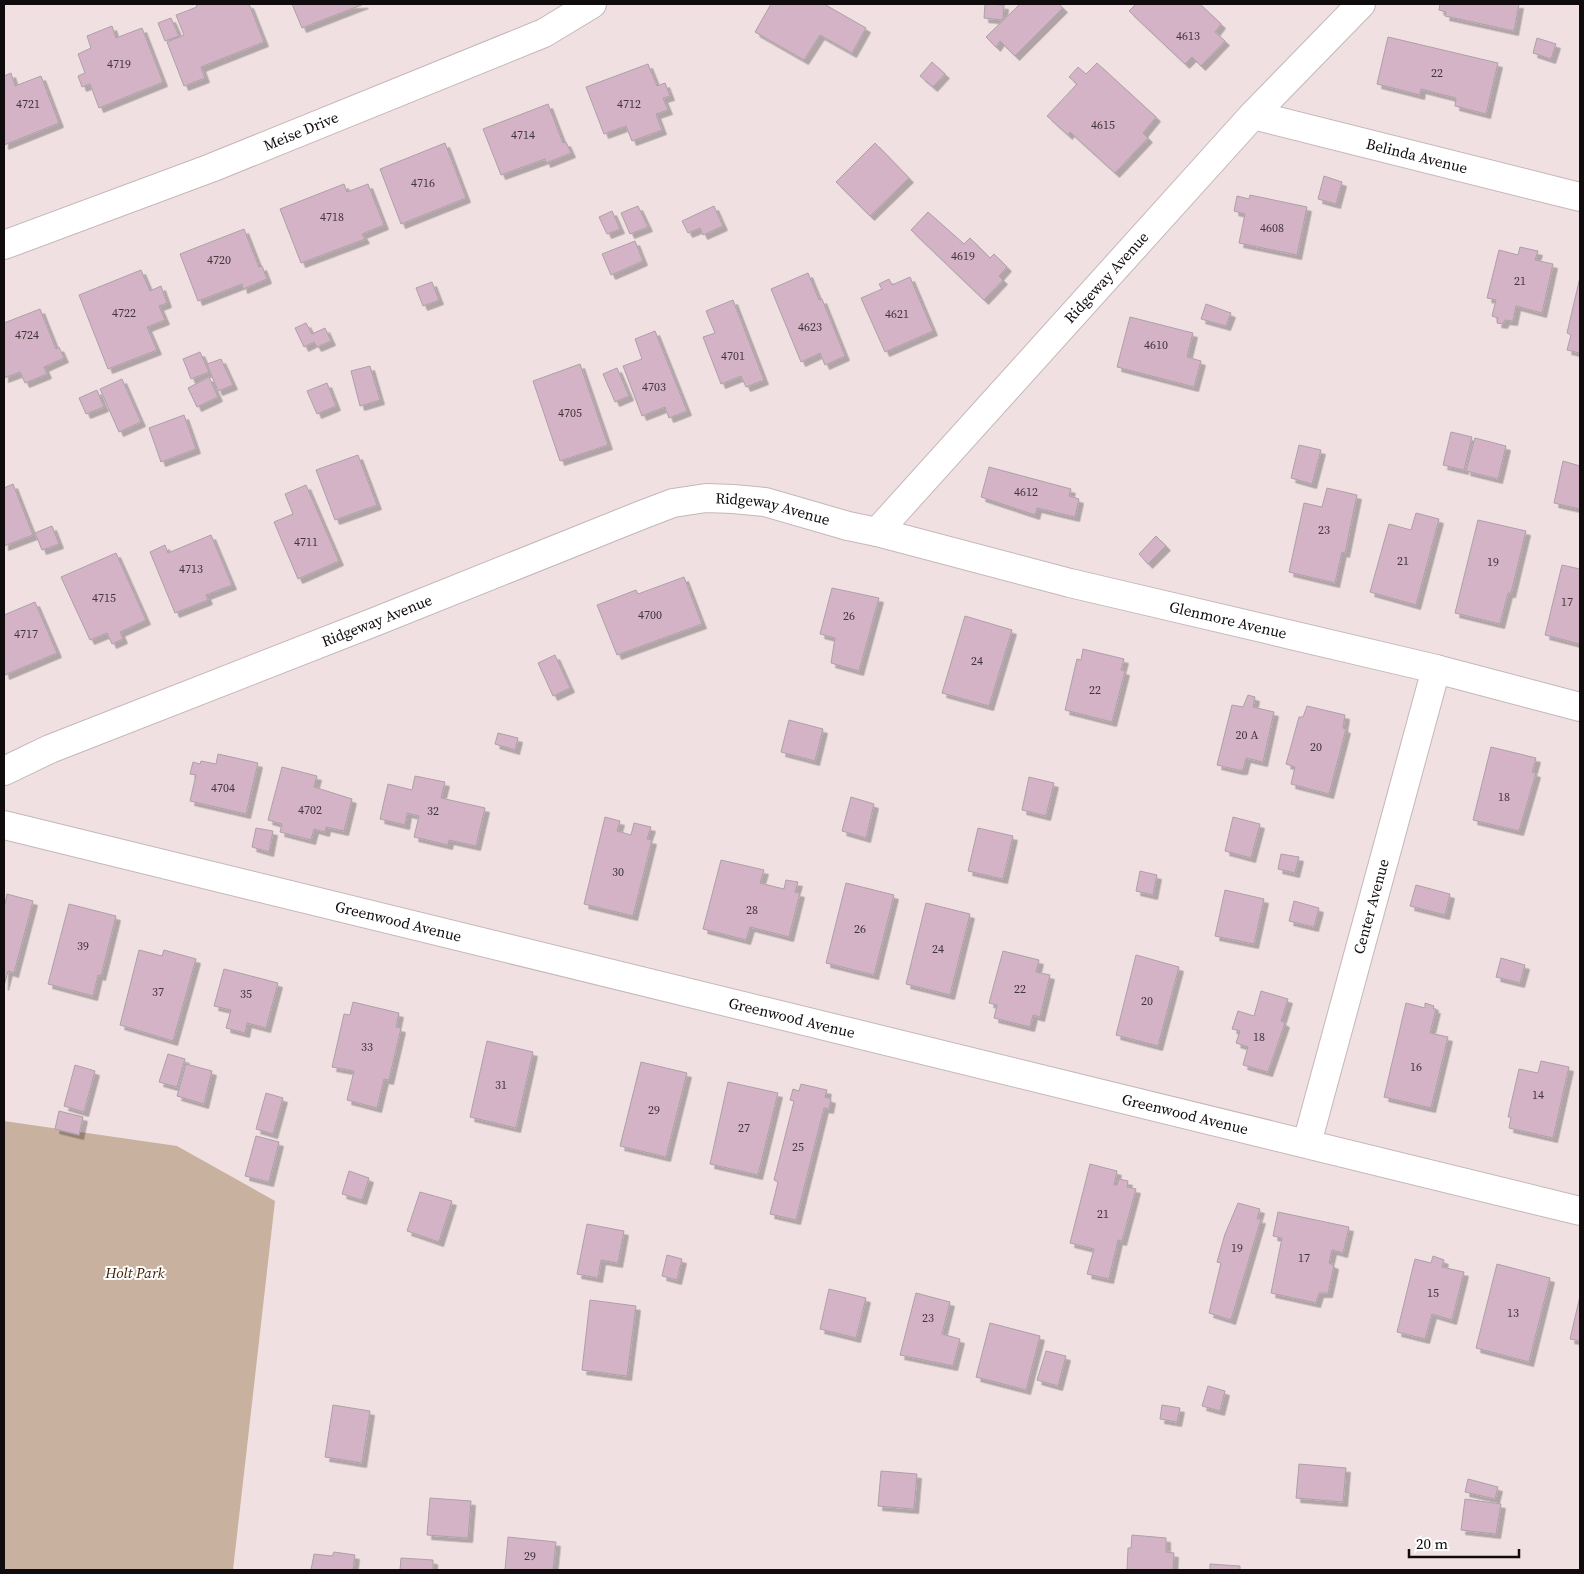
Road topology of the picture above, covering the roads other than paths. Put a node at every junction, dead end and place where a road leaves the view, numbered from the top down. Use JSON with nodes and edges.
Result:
{"nodes":[{"id":1,"x":592,"y":4,"type":"edge"},
{"id":2,"x":1361,"y":4,"type":"edge"},
{"id":3,"x":1253,"y":115,"type":"junction"},
{"id":4,"x":1580,"y":197,"type":"edge"},
{"id":5,"x":4,"y":245,"type":"edge"},
{"id":6,"x":877,"y":532,"type":"junction"},
{"id":7,"x":1436,"y":669,"type":"junction"},
{"id":8,"x":1580,"y":706,"type":"edge"},
{"id":9,"x":4,"y":771,"type":"edge"},
{"id":10,"x":4,"y":825,"type":"edge"},
{"id":11,"x":1307,"y":1144,"type":"junction"},
{"id":12,"x":1580,"y":1211,"type":"edge"}],
"edges":[{"from":1,"to":5,"type":"street","name":"Meise Drive"},
{"from":2,"to":3,"type":"street","name":"Ridgeway Avenue"},
{"from":3,"to":4,"type":"street","name":"Belinda Avenue"},
{"from":3,"to":6,"type":"street","name":"Ridgeway Avenue"},
{"from":6,"to":7,"type":"street","name":"Glenmore Avenue"},
{"from":6,"to":9,"type":"street","name":"Ridgeway Avenue"},
{"from":7,"to":8,"type":"street","name":"Glenmore Avenue"},
{"from":7,"to":11,"type":"street","name":"Center Avenue"},
{"from":10,"to":11,"type":"street","name":"Greenwood Avenue"},
{"from":11,"to":12,"type":"street","name":"Greenwood Avenue"}]}
